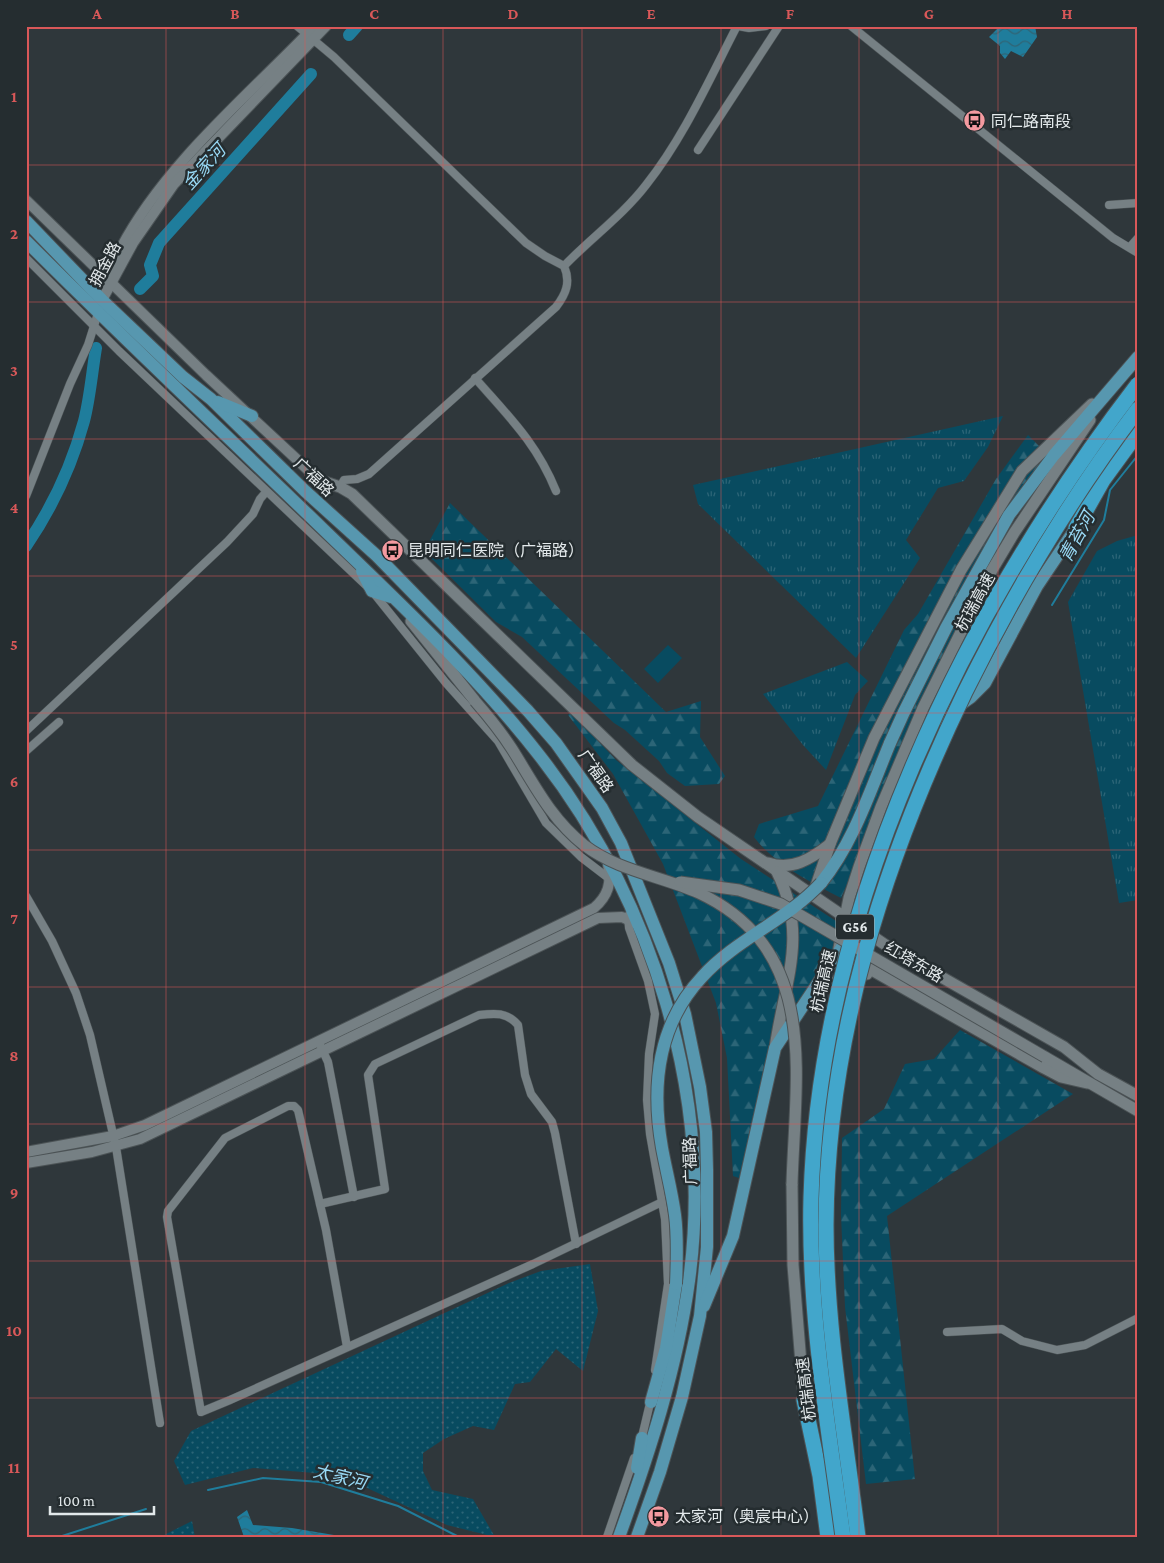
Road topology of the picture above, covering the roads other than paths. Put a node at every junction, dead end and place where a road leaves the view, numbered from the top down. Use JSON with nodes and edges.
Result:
{"nodes":[{"id":1,"x":297,"y":26,"type":"edge"},
{"id":2,"x":326,"y":26,"type":"edge"},
{"id":3,"x":738,"y":26,"type":"edge"},
{"id":4,"x":766,"y":26,"type":"edge"},
{"id":5,"x":779,"y":26,"type":"edge"},
{"id":6,"x":851,"y":26,"type":"edge"},
{"id":7,"x":311,"y":31,"type":"edge"},
{"id":8,"x":698,"y":150,"type":"dead end"},
{"id":9,"x":26,"y":200,"type":"edge"},
{"id":10,"x":1138,"y":203,"type":"edge"},
{"id":11,"x":1109,"y":205,"type":"dead end"},
{"id":12,"x":26,"y":221,"type":"edge"},
{"id":13,"x":1138,"y":238,"type":"edge"},
{"id":14,"x":26,"y":241,"type":"edge"},
{"id":15,"x":1130,"y":247,"type":"junction"},
{"id":16,"x":1138,"y":253,"type":"edge"},
{"id":17,"x":26,"y":258,"type":"edge"},
{"id":18,"x":564,"y":266,"type":"junction"},
{"id":19,"x":109,"y":281,"type":"junction"},
{"id":20,"x":102,"y":300,"type":"junction"},
{"id":21,"x":98,"y":313,"type":"junction"},
{"id":22,"x":93,"y":326,"type":"junction"},
{"id":23,"x":1138,"y":356,"type":"edge"},
{"id":24,"x":475,"y":378,"type":"junction"},
{"id":25,"x":1138,"y":384,"type":"edge"},
{"id":26,"x":1114,"y":385,"type":"junction"},
{"id":27,"x":1138,"y":397,"type":"edge"},
{"id":28,"x":211,"y":399,"type":"junction"},
{"id":29,"x":1138,"y":409,"type":"edge"},
{"id":30,"x":252,"y":416,"type":"junction"},
{"id":31,"x":1138,"y":432,"type":"edge"},
{"id":32,"x":319,"y":480,"type":"joint"},
{"id":33,"x":340,"y":487,"type":"junction"},
{"id":34,"x":556,"y":491,"type":"dead end"},
{"id":35,"x":266,"y":492,"type":"junction"},
{"id":36,"x":26,"y":496,"type":"edge"},
{"id":37,"x":1076,"y":528,"type":"joint"},
{"id":38,"x":357,"y":562,"type":"junction"},
{"id":39,"x":372,"y":591,"type":"junction"},
{"id":40,"x":393,"y":598,"type":"junction"},
{"id":41,"x":923,"y":708,"type":"junction"},
{"id":42,"x":940,"y":719,"type":"junction"},
{"id":43,"x":59,"y":722,"type":"dead end"},
{"id":44,"x":26,"y":731,"type":"edge"},
{"id":45,"x":874,"y":738,"type":"junction"},
{"id":46,"x":26,"y":751,"type":"edge"},
{"id":47,"x":830,"y":844,"type":"junction"},
{"id":48,"x":606,"y":860,"type":"junction"},
{"id":49,"x":758,"y":860,"type":"junction"},
{"id":50,"x":777,"y":872,"type":"junction"},
{"id":51,"x":610,"y":878,"type":"junction"},
{"id":52,"x":658,"y":879,"type":"junction"},
{"id":53,"x":26,"y":896,"type":"edge"},
{"id":54,"x":813,"y":896,"type":"junction"},
{"id":55,"x":626,"y":900,"type":"junction"},
{"id":56,"x":845,"y":917,"type":"junction"},
{"id":57,"x":633,"y":921,"type":"junction"},
{"id":58,"x":857,"y":925,"type":"junction"},
{"id":59,"x":510,"y":948,"type":"junction"},
{"id":60,"x":838,"y":952,"type":"junction"},
{"id":61,"x":515,"y":958,"type":"junction"},
{"id":62,"x":885,"y":977,"type":"junction"},
{"id":63,"x":808,"y":998,"type":"junction"},
{"id":64,"x":370,"y":1022,"type":"junction"},
{"id":65,"x":321,"y":1046,"type":"junction"},
{"id":66,"x":775,"y":1048,"type":"junction"},
{"id":67,"x":1087,"y":1083,"type":"junction"},
{"id":68,"x":1138,"y":1096,"type":"edge"},
{"id":69,"x":1138,"y":1111,"type":"edge"},
{"id":70,"x":114,"y":1141,"type":"junction"},
{"id":71,"x":26,"y":1152,"type":"edge"},
{"id":72,"x":26,"y":1164,"type":"edge"},
{"id":73,"x":354,"y":1197,"type":"junction"},
{"id":74,"x":662,"y":1202,"type":"junction"},
{"id":75,"x":320,"y":1204,"type":"junction"},
{"id":76,"x":576,"y":1244,"type":"junction"},
{"id":77,"x":700,"y":1316,"type":"junction"},
{"id":78,"x":1138,"y":1318,"type":"edge"},
{"id":79,"x":947,"y":1332,"type":"dead end"},
{"id":80,"x":347,"y":1347,"type":"junction"},
{"id":81,"x":804,"y":1400,"type":"joint"},
{"id":82,"x":651,"y":1402,"type":"junction"},
{"id":83,"x":160,"y":1423,"type":"dead end"},
{"id":84,"x":642,"y":1438,"type":"junction"},
{"id":85,"x":636,"y":1488,"type":"junction"},
{"id":86,"x":607,"y":1537,"type":"edge"},
{"id":87,"x":619,"y":1537,"type":"edge"},
{"id":88,"x":637,"y":1537,"type":"edge"},
{"id":89,"x":828,"y":1537,"type":"edge"},
{"id":90,"x":843,"y":1537,"type":"edge"},
{"id":91,"x":858,"y":1537,"type":"edge"}],
"edges":[{"from":1,"to":7,"type":"street"},
{"from":2,"to":7,"type":"street","name":"拥金路"},
{"from":3,"to":4,"type":"street"},
{"from":3,"to":18,"type":"street"},
{"from":5,"to":8,"type":"street"},
{"from":6,"to":15,"type":"street"},
{"from":7,"to":18,"type":"street"},
{"from":7,"to":19,"type":"street","name":"拥金路"},
{"from":9,"to":19,"type":"street"},
{"from":10,"to":11,"type":"street"},
{"from":12,"to":20,"type":"main road","name":"广福路"},
{"from":13,"to":15,"type":"street"},
{"from":14,"to":21,"type":"main road","name":"广福路"},
{"from":15,"to":16,"type":"street"},
{"from":17,"to":22,"type":"street"},
{"from":18,"to":24,"type":"street"},
{"from":19,"to":20,"type":"street","name":"拥金路"},
{"from":19,"to":30,"type":"street"},
{"from":20,"to":21,"type":"street"},
{"from":20,"to":28,"type":"main road","name":"广福路"},
{"from":21,"to":22,"type":"street"},
{"from":21,"to":38,"type":"main road","name":"广福路"},
{"from":22,"to":35,"type":"street"},
{"from":22,"to":36,"type":"street"},
{"from":23,"to":26,"type":"main road"},
{"from":24,"to":33,"type":"street"},
{"from":24,"to":34,"type":"street"},
{"from":25,"to":90,"type":"highway","name":"杭瑞高速","number":"G56","bridge":true},
{"from":26,"to":41,"type":"main road"},
{"from":26,"to":45,"type":"main road"},
{"from":26,"to":82,"type":"main road","bridge":true},
{"from":27,"to":42,"type":"main road"},
{"from":28,"to":30,"type":"main road"},
{"from":28,"to":77,"type":"main road","name":"广福路"},
{"from":29,"to":91,"type":"highway","name":"杭瑞高速","number":"G56","bridge":true},
{"from":30,"to":32,"type":"street"},
{"from":31,"to":37,"type":"highway"},
{"from":32,"to":33,"type":"main road","name":"红塔东路"},
{"from":33,"to":49,"type":"main road","name":"红塔东路"},
{"from":35,"to":39,"type":"street"},
{"from":35,"to":44,"type":"street"},
{"from":37,"to":42,"type":"main road"},
{"from":38,"to":39,"type":"main road"},
{"from":38,"to":40,"type":"main road","name":"广福路"},
{"from":39,"to":40,"type":"main road"},
{"from":39,"to":51,"type":"street"},
{"from":40,"to":48,"type":"main road","name":"广福路"},
{"from":40,"to":52,"type":"main road","bridge":true},
{"from":41,"to":45,"type":"main road"},
{"from":41,"to":56,"type":"main road"},
{"from":42,"to":58,"type":"main road"},
{"from":43,"to":46,"type":"street"},
{"from":45,"to":47,"type":"main road"},
{"from":47,"to":49,"type":"main road"},
{"from":47,"to":54,"type":"main road"},
{"from":48,"to":51,"type":"street"},
{"from":48,"to":55,"type":"main road","name":"广福路"},
{"from":49,"to":50,"type":"main road","name":"红塔东路"},
{"from":50,"to":54,"type":"main road","name":"红塔东路"},
{"from":50,"to":66,"type":"main road"},
{"from":51,"to":55,"type":"street"},
{"from":51,"to":59,"type":"street"},
{"from":52,"to":67,"type":"main road","name":"红塔东路","bridge":true},
{"from":52,"to":81,"type":"main road","bridge":true},
{"from":53,"to":70,"type":"street"},
{"from":54,"to":56,"type":"main road","name":"红塔东路"},
{"from":55,"to":57,"type":"main road","name":"广福路"},
{"from":56,"to":58,"type":"main road","name":"红塔东路"},
{"from":56,"to":60,"type":"main road"},
{"from":57,"to":61,"type":"street"},
{"from":57,"to":74,"type":"street"},
{"from":57,"to":85,"type":"main road","name":"广福路"},
{"from":58,"to":60,"type":"main road"},
{"from":58,"to":68,"type":"main road","name":"红塔东路"},
{"from":59,"to":61,"type":"street"},
{"from":59,"to":64,"type":"street"},
{"from":60,"to":62,"type":"main road"},
{"from":60,"to":63,"type":"main road"},
{"from":61,"to":64,"type":"street"},
{"from":62,"to":63,"type":"main road"},
{"from":62,"to":67,"type":"main road"},
{"from":63,"to":66,"type":"main road"},
{"from":64,"to":65,"type":"street"},
{"from":65,"to":70,"type":"street"},
{"from":65,"to":73,"type":"street"},
{"from":66,"to":77,"type":"main road"},
{"from":67,"to":69,"type":"main road","name":"红塔东路"},
{"from":70,"to":71,"type":"street"},
{"from":70,"to":72,"type":"street"},
{"from":70,"to":83,"type":"street"},
{"from":73,"to":75,"type":"street"},
{"from":73,"to":76,"type":"street"},
{"from":74,"to":76,"type":"street"},
{"from":74,"to":82,"type":"street"},
{"from":75,"to":80,"type":"street"},
{"from":75,"to":80,"type":"street"},
{"from":76,"to":80,"type":"street"},
{"from":77,"to":88,"type":"main road","name":"广福路"},
{"from":78,"to":79,"type":"street"},
{"from":81,"to":89,"type":"highway"},
{"from":82,"to":84,"type":"street"},
{"from":84,"to":85,"type":"main road"},
{"from":84,"to":86,"type":"street"},
{"from":85,"to":87,"type":"main road","name":"广福路"}]}
